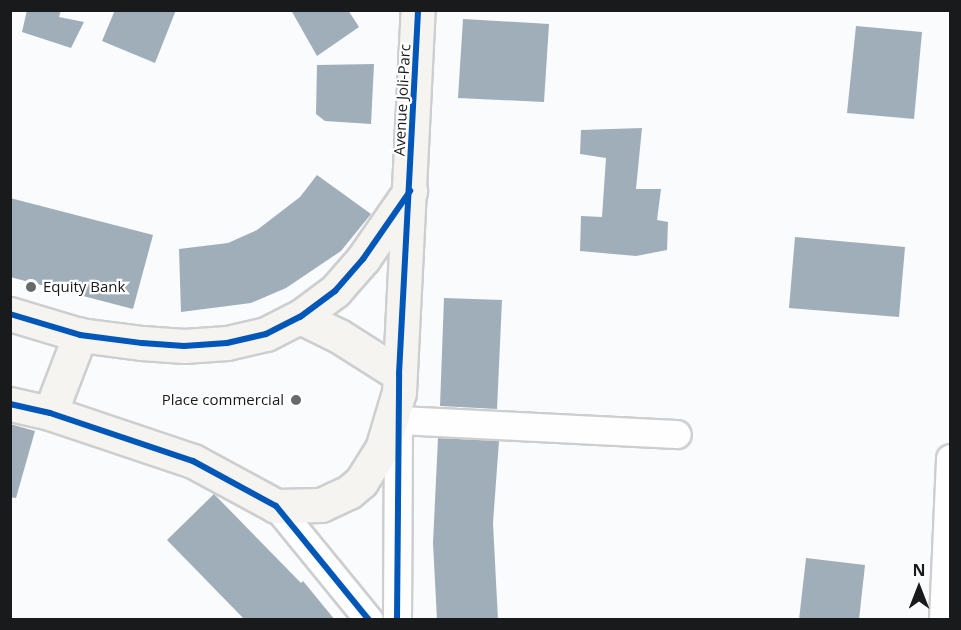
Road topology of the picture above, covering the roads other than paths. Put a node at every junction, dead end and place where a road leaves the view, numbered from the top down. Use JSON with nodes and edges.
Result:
{"nodes":[{"id":1,"x":418,"y":10,"type":"edge"},
{"id":2,"x":410,"y":191,"type":"junction"},
{"id":3,"x":10,"y":314,"type":"edge"},
{"id":4,"x":300,"y":317,"type":"junction"},
{"id":5,"x":80,"y":334,"type":"junction"},
{"id":6,"x":399,"y":395,"type":"junction"},
{"id":7,"x":10,"y":404,"type":"edge"},
{"id":8,"x":50,"y":413,"type":"junction"},
{"id":9,"x":677,"y":434,"type":"dead end"},
{"id":10,"x":951,"y":458,"type":"edge"},
{"id":11,"x":276,"y":506,"type":"junction"},
{"id":12,"x":946,"y":617,"type":"edge"},
{"id":13,"x":369,"y":620,"type":"edge"},
{"id":14,"x":397,"y":620,"type":"edge"}],
"edges":[{"from":1,"to":2,"type":"street","name":"Avenue Joli-Parc"},
{"from":2,"to":4,"type":"street"},
{"from":2,"to":6,"type":"street","name":"Avenue Joli-Parc"},
{"from":3,"to":5,"type":"street"},
{"from":4,"to":5,"type":"street"},
{"from":4,"to":6,"type":"street"},
{"from":5,"to":8,"type":"street"},
{"from":6,"to":9,"type":"street"},
{"from":6,"to":11,"type":"street","name":"Avenue Joli-Parc"},
{"from":6,"to":14,"type":"street"},
{"from":7,"to":8,"type":"street"},
{"from":8,"to":11,"type":"street"},
{"from":10,"to":12,"type":"street"},
{"from":11,"to":13,"type":"street"}]}
